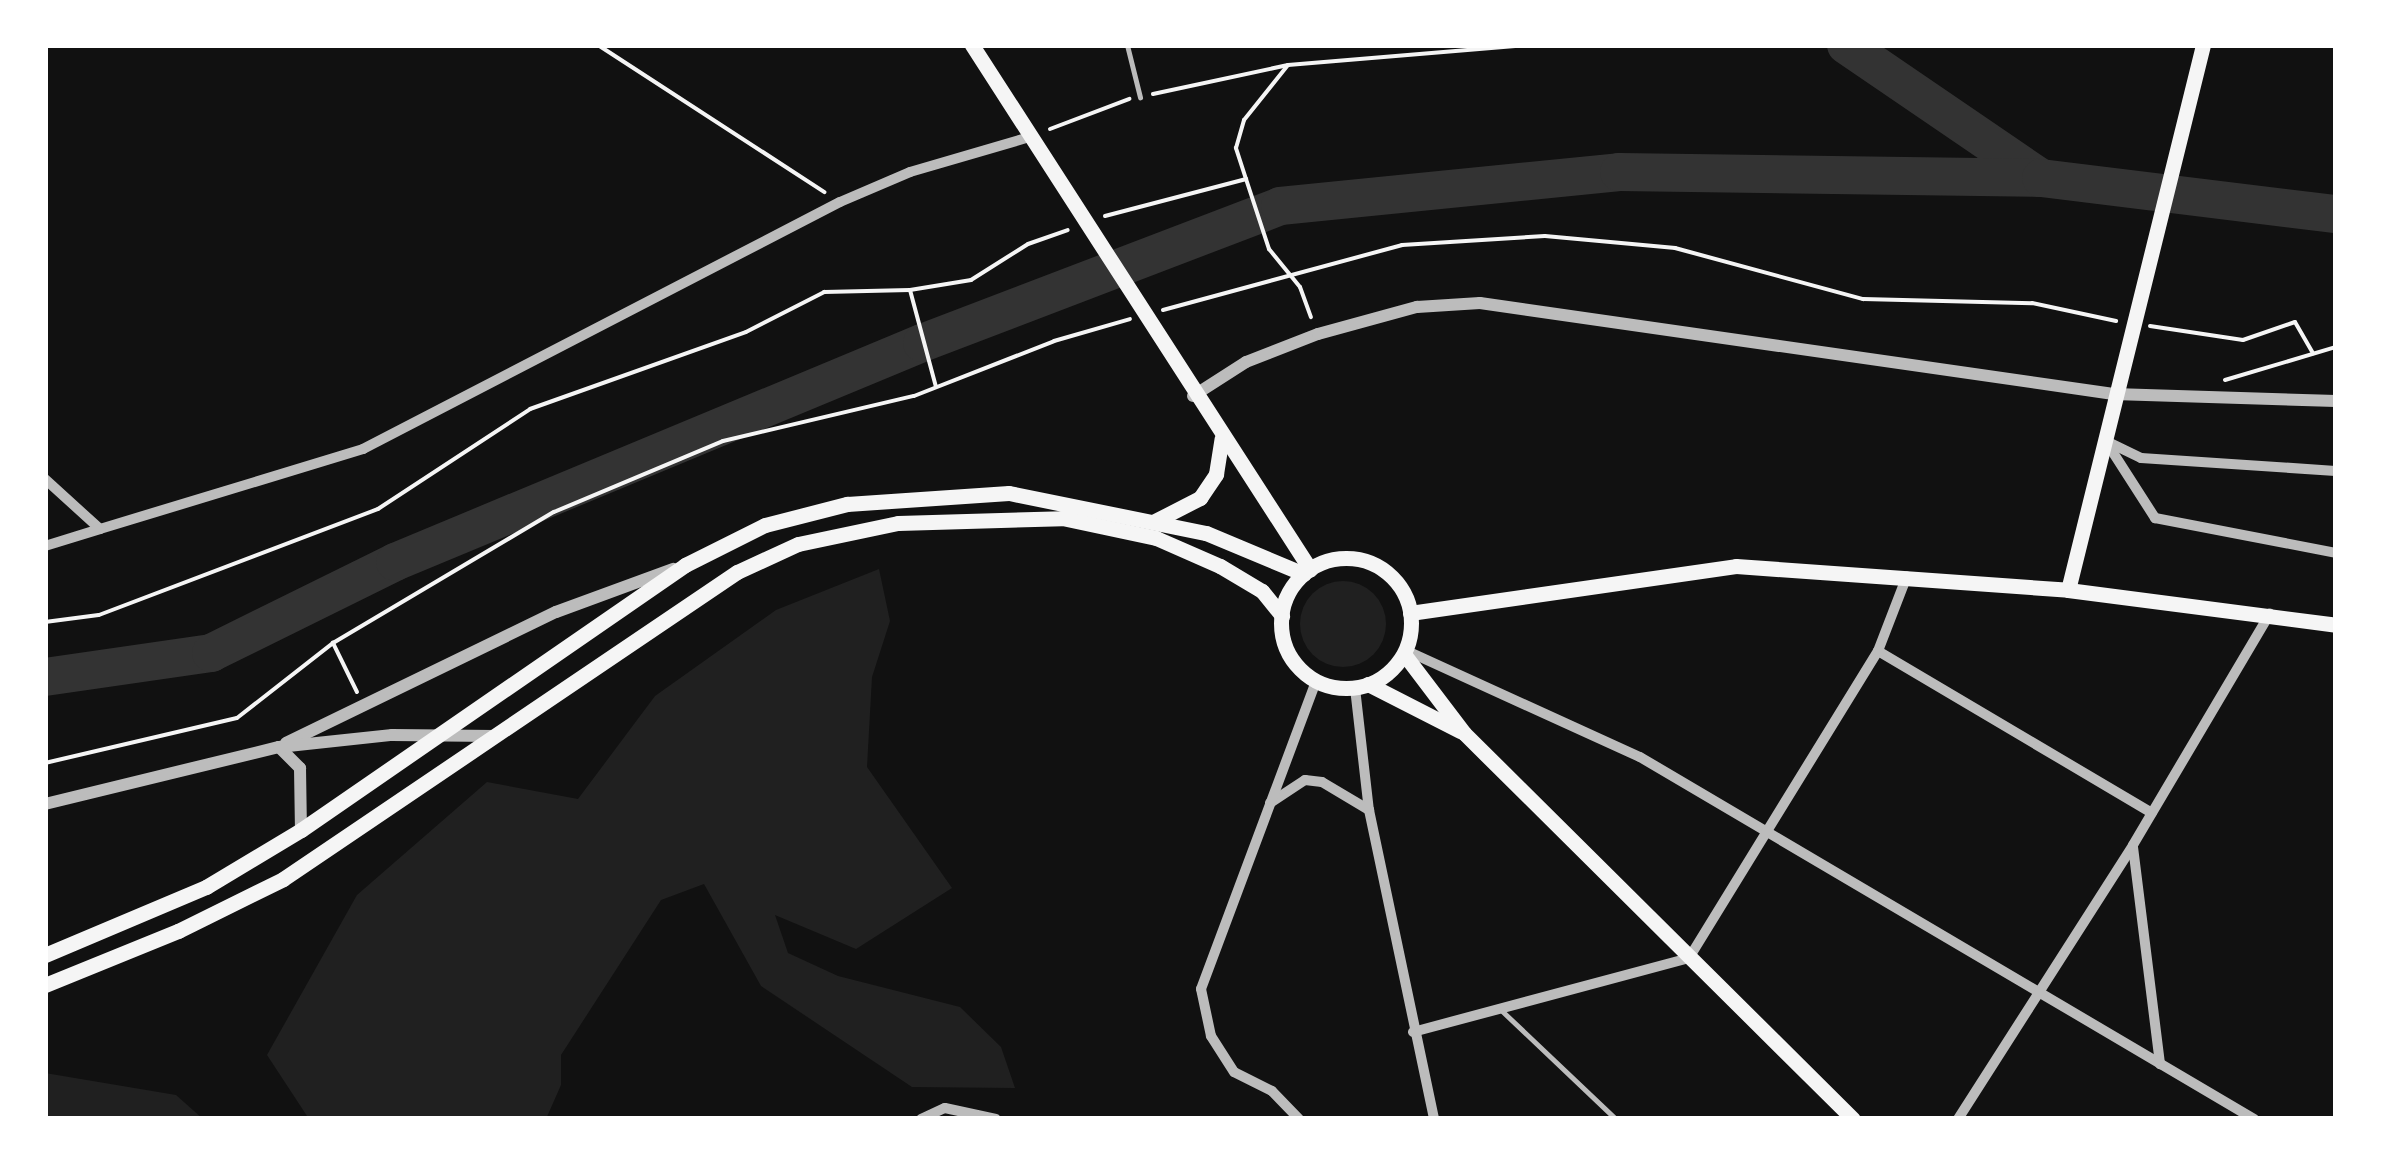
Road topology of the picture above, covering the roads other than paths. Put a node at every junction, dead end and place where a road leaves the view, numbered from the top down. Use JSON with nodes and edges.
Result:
{"nodes":[{"id":1,"x":972,"y":45,"type":"edge"},
{"id":2,"x":1126,"y":45,"type":"edge"},
{"id":3,"x":2202,"y":45,"type":"edge"},
{"id":4,"x":1140,"y":97,"type":"road end"},
{"id":5,"x":1038,"y":142,"type":"junction"},
{"id":6,"x":2116,"y":386,"type":"junction"},
{"id":7,"x":1193,"y":396,"type":"junction"},
{"id":8,"x":2336,"y":401,"type":"edge"},
{"id":9,"x":1222,"y":438,"type":"junction"},
{"id":10,"x":2105,"y":440,"type":"junction"},
{"id":11,"x":2336,"y":471,"type":"edge"},
{"id":12,"x":45,"y":479,"type":"edge"},
{"id":13,"x":1155,"y":521,"type":"junction"},
{"id":14,"x":100,"y":529,"type":"junction"},
{"id":15,"x":45,"y":546,"type":"edge"},
{"id":16,"x":2336,"y":552,"type":"edge"},
{"id":17,"x":685,"y":565,"type":"junction"},
{"id":18,"x":1307,"y":571,"type":"junction"},
{"id":19,"x":1908,"y":575,"type":"junction"},
{"id":20,"x":2068,"y":590,"type":"junction"},
{"id":21,"x":2270,"y":612,"type":"junction"},
{"id":22,"x":1410,"y":613,"type":"junction"},
{"id":23,"x":1282,"y":616,"type":"junction"},
{"id":24,"x":2336,"y":625,"type":"edge"},
{"id":25,"x":1404,"y":652,"type":"junction"},
{"id":26,"x":1878,"y":652,"type":"junction"},
{"id":27,"x":1316,"y":681,"type":"junction"},
{"id":28,"x":1361,"y":686,"type":"junction"},
{"id":29,"x":1464,"y":733,"type":"junction"},
{"id":30,"x":436,"y":736,"type":"junction"},
{"id":31,"x":496,"y":736,"type":"junction"},
{"id":32,"x":279,"y":746,"type":"junction"},
{"id":33,"x":1270,"y":803,"type":"junction"},
{"id":34,"x":45,"y":804,"type":"edge"},
{"id":35,"x":1369,"y":810,"type":"junction"},
{"id":36,"x":2152,"y":813,"type":"junction"},
{"id":37,"x":301,"y":830,"type":"junction"},
{"id":38,"x":1767,"y":830,"type":"junction"},
{"id":39,"x":2133,"y":845,"type":"junction"},
{"id":40,"x":45,"y":955,"type":"edge"},
{"id":41,"x":1689,"y":958,"type":"junction"},
{"id":42,"x":45,"y":985,"type":"edge"},
{"id":43,"x":2042,"y":992,"type":"junction"},
{"id":44,"x":1496,"y":1007,"type":"junction"},
{"id":45,"x":1413,"y":1032,"type":"junction"},
{"id":46,"x":2160,"y":1064,"type":"junction"},
{"id":47,"x":921,"y":1119,"type":"edge"},
{"id":48,"x":996,"y":1119,"type":"edge"},
{"id":49,"x":1299,"y":1119,"type":"edge"},
{"id":50,"x":1434,"y":1119,"type":"edge"},
{"id":51,"x":1616,"y":1119,"type":"edge"},
{"id":52,"x":1852,"y":1119,"type":"edge"},
{"id":53,"x":1958,"y":1119,"type":"edge"},
{"id":54,"x":2254,"y":1119,"type":"edge"}],
"edges":[{"from":1,"to":5,"type":"main road"},
{"from":2,"to":4,"type":"lane"},
{"from":3,"to":6,"type":"main road"},
{"from":5,"to":7,"type":"main road"},
{"from":5,"to":14,"type":"street"},
{"from":6,"to":7,"type":"street"},
{"from":6,"to":8,"type":"street"},
{"from":6,"to":10,"type":"main road"},
{"from":7,"to":9,"type":"main road"},
{"from":9,"to":13,"type":"main road"},
{"from":9,"to":18,"type":"main road"},
{"from":10,"to":11,"type":"street"},
{"from":10,"to":16,"type":"street"},
{"from":10,"to":20,"type":"main road"},
{"from":12,"to":14,"type":"street"},
{"from":13,"to":17,"type":"main road"},
{"from":13,"to":18,"type":"main road"},
{"from":14,"to":15,"type":"street"},
{"from":17,"to":30,"type":"main road"},
{"from":17,"to":32,"type":"street"},
{"from":18,"to":22,"type":"main road"},
{"from":18,"to":23,"type":"main road"},
{"from":19,"to":20,"type":"main road"},
{"from":19,"to":22,"type":"main road"},
{"from":19,"to":26,"type":"street"},
{"from":20,"to":21,"type":"main road"},
{"from":21,"to":24,"type":"main road"},
{"from":21,"to":36,"type":"street"},
{"from":22,"to":25,"type":"main road"},
{"from":23,"to":27,"type":"main road"},
{"from":23,"to":31,"type":"main road"},
{"from":25,"to":28,"type":"main road"},
{"from":25,"to":29,"type":"main road"},
{"from":25,"to":38,"type":"street"},
{"from":26,"to":36,"type":"street"},
{"from":26,"to":38,"type":"street"},
{"from":27,"to":28,"type":"main road"},
{"from":27,"to":33,"type":"street"},
{"from":28,"to":29,"type":"main road"},
{"from":28,"to":35,"type":"street"},
{"from":29,"to":41,"type":"main road"},
{"from":30,"to":31,"type":"street"},
{"from":30,"to":32,"type":"street"},
{"from":30,"to":37,"type":"main road"},
{"from":31,"to":42,"type":"main road"},
{"from":32,"to":34,"type":"street"},
{"from":32,"to":37,"type":"street"},
{"from":33,"to":35,"type":"street"},
{"from":33,"to":49,"type":"street"},
{"from":35,"to":45,"type":"street"},
{"from":36,"to":39,"type":"street"},
{"from":37,"to":40,"type":"main road"},
{"from":38,"to":41,"type":"street"},
{"from":38,"to":43,"type":"street"},
{"from":39,"to":43,"type":"street"},
{"from":39,"to":46,"type":"street"},
{"from":41,"to":44,"type":"street"},
{"from":41,"to":52,"type":"main road"},
{"from":43,"to":46,"type":"street"},
{"from":43,"to":53,"type":"street"},
{"from":44,"to":45,"type":"street"},
{"from":44,"to":51,"type":"lane"},
{"from":45,"to":50,"type":"street"},
{"from":46,"to":54,"type":"street"},
{"from":47,"to":48,"type":"street"}]}
